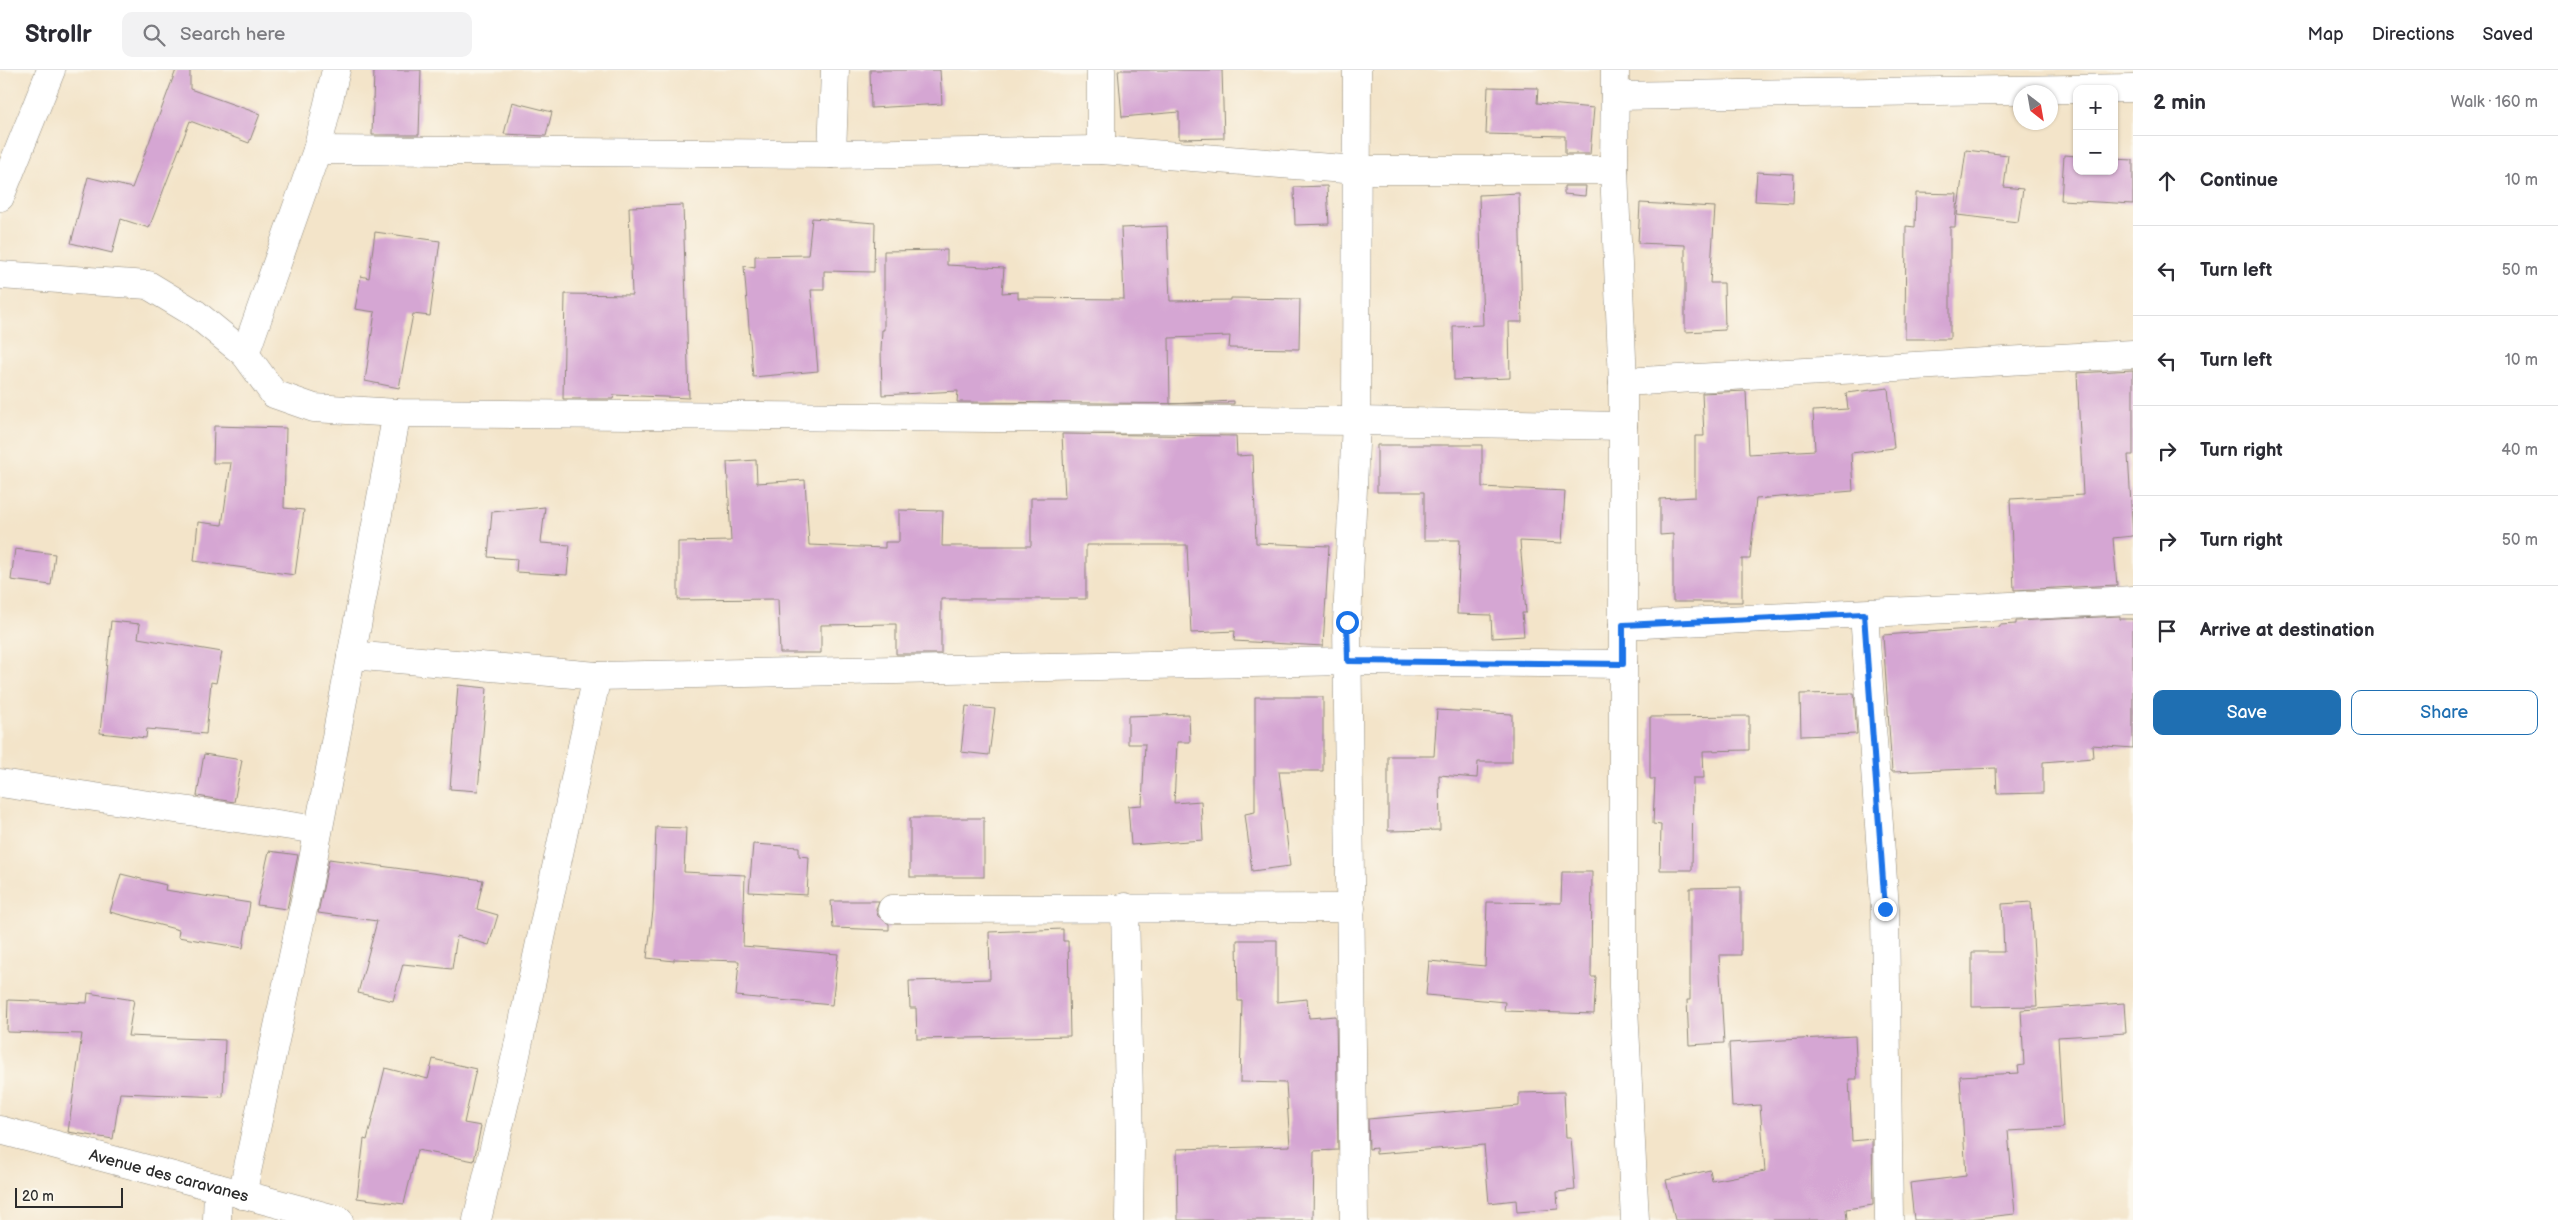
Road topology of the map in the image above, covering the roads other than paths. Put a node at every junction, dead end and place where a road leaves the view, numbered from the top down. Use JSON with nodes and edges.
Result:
{"nodes":[{"id":1,"x":51,"y":70,"type":"edge"},
{"id":2,"x":336,"y":70,"type":"edge"},
{"id":3,"x":835,"y":70,"type":"edge"},
{"id":4,"x":1101,"y":70,"type":"edge"},
{"id":5,"x":1357,"y":70,"type":"edge"},
{"id":6,"x":1615,"y":83,"type":"edge"},
{"id":7,"x":2133,"y":88,"type":"edge"},
{"id":8,"x":317,"y":150,"type":"junction"},
{"id":9,"x":1101,"y":150,"type":"junction"},
{"id":10,"x":832,"y":154,"type":"junction"},
{"id":11,"x":1357,"y":170,"type":"junction"},
{"id":12,"x":1614,"y":170,"type":"junction"},
{"id":13,"x":0,"y":197,"type":"edge"},
{"id":14,"x":0,"y":275,"type":"edge"},
{"id":15,"x":245,"y":354,"type":"junction"},
{"id":16,"x":2133,"y":354,"type":"edge"},
{"id":17,"x":1623,"y":382,"type":"junction"},
{"id":18,"x":397,"y":413,"type":"junction"},
{"id":19,"x":1356,"y":421,"type":"junction"},
{"id":20,"x":1623,"y":426,"type":"junction"},
{"id":21,"x":2133,"y":600,"type":"edge"},
{"id":22,"x":1864,"y":614,"type":"junction"},
{"id":23,"x":1623,"y":625,"type":"junction"},
{"id":24,"x":351,"y":656,"type":"junction"},
{"id":25,"x":1348,"y":661,"type":"junction"},
{"id":26,"x":1623,"y":664,"type":"junction"},
{"id":27,"x":597,"y":676,"type":"junction"},
{"id":28,"x":0,"y":783,"type":"edge"},
{"id":29,"x":318,"y":830,"type":"junction"},
{"id":30,"x":1125,"y":906,"type":"junction"},
{"id":31,"x":1351,"y":908,"type":"junction"},
{"id":32,"x":892,"y":909,"type":"dead end"},
{"id":33,"x":0,"y":1130,"type":"edge"},
{"id":34,"x":230,"y":1191,"type":"junction"},
{"id":35,"x":217,"y":1220,"type":"edge"},
{"id":36,"x":339,"y":1220,"type":"edge"},
{"id":37,"x":477,"y":1220,"type":"edge"},
{"id":38,"x":1129,"y":1220,"type":"edge"},
{"id":39,"x":1354,"y":1220,"type":"edge"},
{"id":40,"x":1635,"y":1220,"type":"edge"},
{"id":41,"x":1889,"y":1220,"type":"edge"}],
"edges":[{"from":1,"to":13,"type":"street"},
{"from":2,"to":8,"type":"street"},
{"from":3,"to":10,"type":"street"},
{"from":4,"to":9,"type":"street"},
{"from":5,"to":11,"type":"street"},
{"from":6,"to":7,"type":"street"},
{"from":6,"to":12,"type":"street"},
{"from":8,"to":10,"type":"street"},
{"from":8,"to":15,"type":"street"},
{"from":9,"to":10,"type":"street"},
{"from":9,"to":11,"type":"street"},
{"from":11,"to":12,"type":"street"},
{"from":11,"to":19,"type":"street"},
{"from":12,"to":17,"type":"street"},
{"from":14,"to":15,"type":"street"},
{"from":15,"to":18,"type":"street"},
{"from":16,"to":17,"type":"street"},
{"from":17,"to":20,"type":"street"},
{"from":18,"to":19,"type":"street"},
{"from":18,"to":24,"type":"street"},
{"from":19,"to":20,"type":"street"},
{"from":19,"to":25,"type":"street"},
{"from":20,"to":23,"type":"street"},
{"from":21,"to":22,"type":"street"},
{"from":22,"to":23,"type":"street"},
{"from":22,"to":41,"type":"street"},
{"from":23,"to":26,"type":"street"},
{"from":24,"to":27,"type":"street"},
{"from":24,"to":29,"type":"street"},
{"from":25,"to":26,"type":"street"},
{"from":25,"to":27,"type":"street"},
{"from":25,"to":31,"type":"street"},
{"from":26,"to":40,"type":"street"},
{"from":27,"to":37,"type":"street"},
{"from":28,"to":29,"type":"street"},
{"from":29,"to":34,"type":"street"},
{"from":30,"to":31,"type":"street"},
{"from":30,"to":32,"type":"street"},
{"from":30,"to":38,"type":"street"},
{"from":31,"to":39,"type":"street"},
{"from":33,"to":34,"type":"street","name":"Avenue des caravanes"},
{"from":34,"to":35,"type":"street"},
{"from":34,"to":36,"type":"street","name":"Avenue des caravanes"}]}
